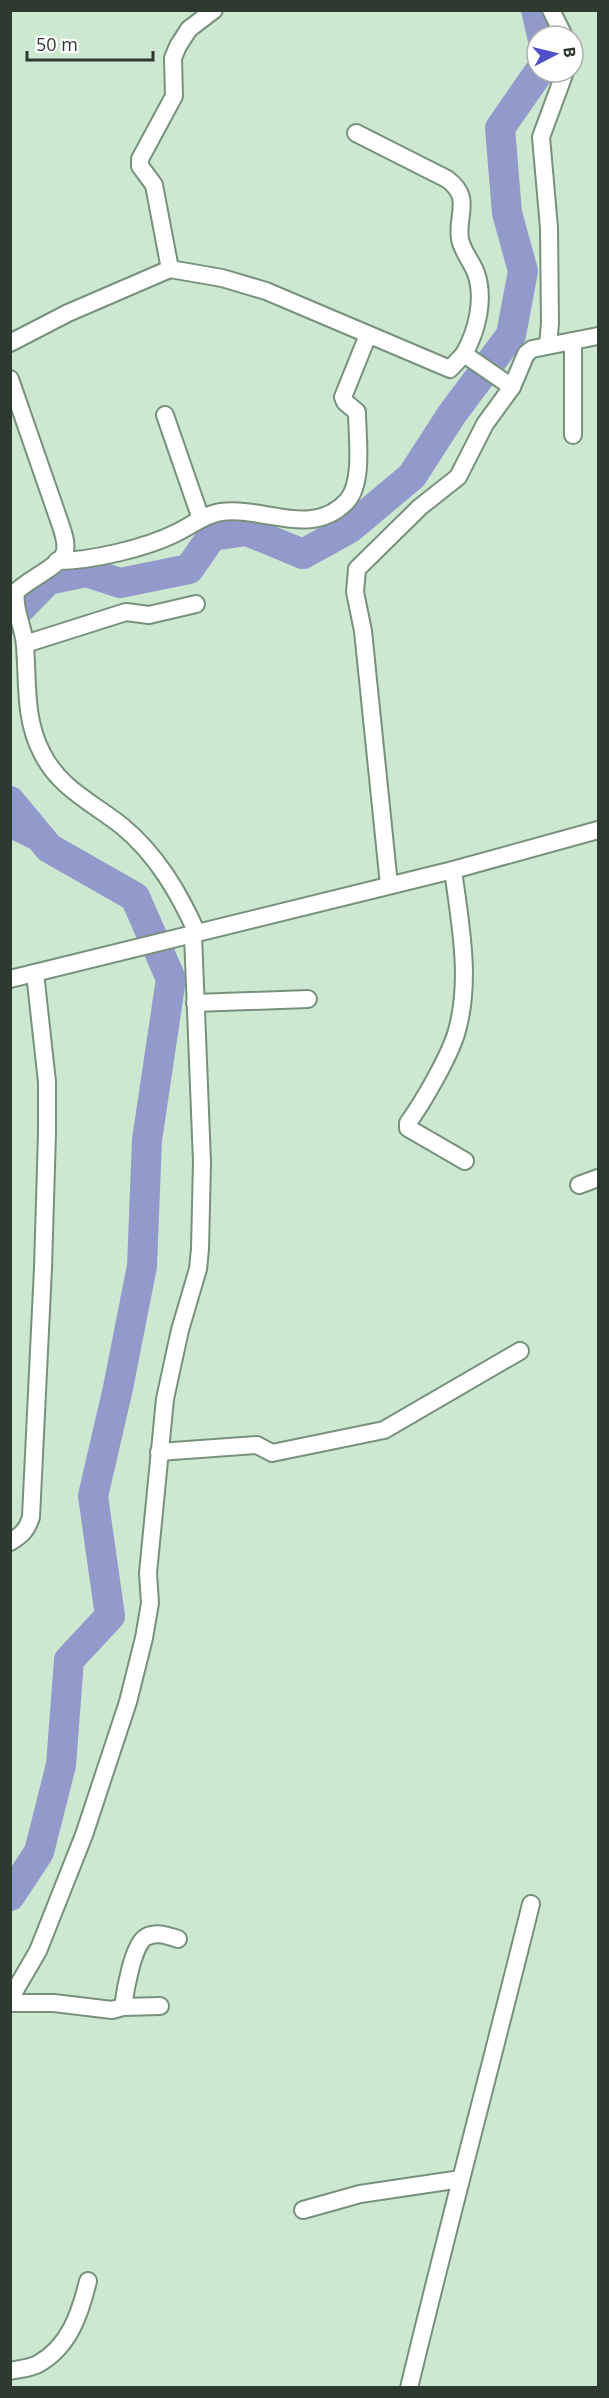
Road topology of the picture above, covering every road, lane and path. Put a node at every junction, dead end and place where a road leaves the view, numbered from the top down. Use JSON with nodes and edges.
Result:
{"nodes":[{"id":1,"x":214,"y":10,"type":"edge"},
{"id":2,"x":551,"y":10,"type":"edge"},
{"id":3,"x":558,"y":24,"type":"edge"},
{"id":4,"x":561,"y":84,"type":"edge"},
{"id":5,"x":356,"y":133,"type":"dead end"},
{"id":6,"x":170,"y":269,"type":"junction"},
{"id":7,"x":368,"y":335,"type":"junction"},
{"id":8,"x":598,"y":336,"type":"edge"},
{"id":9,"x":573,"y":341,"type":"junction"},
{"id":10,"x":10,"y":342,"type":"edge"},
{"id":11,"x":548,"y":345,"type":"junction"},
{"id":12,"x":471,"y":358,"type":"junction"},
{"id":13,"x":10,"y":380,"type":"edge"},
{"id":14,"x":509,"y":385,"type":"junction"},
{"id":15,"x":165,"y":415,"type":"dead end"},
{"id":16,"x":573,"y":435,"type":"dead end"},
{"id":17,"x":201,"y":519,"type":"junction"},
{"id":18,"x":57,"y":561,"type":"junction"},
{"id":19,"x":196,"y":604,"type":"dead end"},
{"id":20,"x":23,"y":634,"type":"junction"},
{"id":21,"x":598,"y":830,"type":"edge"},
{"id":22,"x":453,"y":870,"type":"junction"},
{"id":23,"x":389,"y":885,"type":"junction"},
{"id":24,"x":192,"y":935,"type":"junction"},
{"id":25,"x":35,"y":973,"type":"junction"},
{"id":26,"x":10,"y":979,"type":"edge"},
{"id":27,"x":308,"y":999,"type":"dead end"},
{"id":28,"x":195,"y":1003,"type":"junction"},
{"id":29,"x":465,"y":1161,"type":"dead end"},
{"id":30,"x":598,"y":1178,"type":"edge"},
{"id":31,"x":579,"y":1185,"type":"dead end"},
{"id":32,"x":520,"y":1351,"type":"dead end"},
{"id":33,"x":159,"y":1452,"type":"junction"},
{"id":34,"x":10,"y":1542,"type":"edge"},
{"id":35,"x":531,"y":1904,"type":"dead end"},
{"id":36,"x":178,"y":1938,"type":"dead end"},
{"id":37,"x":10,"y":2001,"type":"edge"},
{"id":38,"x":160,"y":2006,"type":"dead end"},
{"id":39,"x":123,"y":2007,"type":"junction"},
{"id":40,"x":461,"y":2179,"type":"junction"},
{"id":41,"x":303,"y":2210,"type":"dead end"},
{"id":42,"x":88,"y":2281,"type":"dead end"},
{"id":43,"x":10,"y":2371,"type":"edge"},
{"id":44,"x":409,"y":2388,"type":"edge"}],
"edges":[{"from":1,"to":6,"type":"street"},
{"from":2,"to":3,"type":"street"},
{"from":4,"to":11,"type":"street"},
{"from":5,"to":12,"type":"street"},
{"from":6,"to":7,"type":"street"},
{"from":6,"to":10,"type":"street"},
{"from":7,"to":12,"type":"street"},
{"from":7,"to":17,"type":"street"},
{"from":8,"to":9,"type":"street"},
{"from":9,"to":11,"type":"street"},
{"from":9,"to":16,"type":"street"},
{"from":11,"to":14,"type":"street"},
{"from":12,"to":14,"type":"street"},
{"from":13,"to":18,"type":"street"},
{"from":14,"to":23,"type":"street"},
{"from":15,"to":17,"type":"street"},
{"from":17,"to":18,"type":"street"},
{"from":18,"to":20,"type":"street"},
{"from":19,"to":20,"type":"street"},
{"from":20,"to":24,"type":"street"},
{"from":21,"to":22,"type":"street"},
{"from":22,"to":23,"type":"street"},
{"from":22,"to":29,"type":"street"},
{"from":23,"to":24,"type":"street"},
{"from":24,"to":25,"type":"street"},
{"from":24,"to":28,"type":"street"},
{"from":25,"to":26,"type":"street"},
{"from":25,"to":34,"type":"street"},
{"from":27,"to":28,"type":"street"},
{"from":28,"to":33,"type":"street"},
{"from":30,"to":31,"type":"street"},
{"from":32,"to":33,"type":"street"},
{"from":33,"to":37,"type":"street"},
{"from":35,"to":40,"type":"street"},
{"from":36,"to":39,"type":"street"},
{"from":37,"to":39,"type":"street"},
{"from":38,"to":39,"type":"street"},
{"from":40,"to":41,"type":"street"},
{"from":40,"to":44,"type":"street"},
{"from":42,"to":43,"type":"street"}]}
